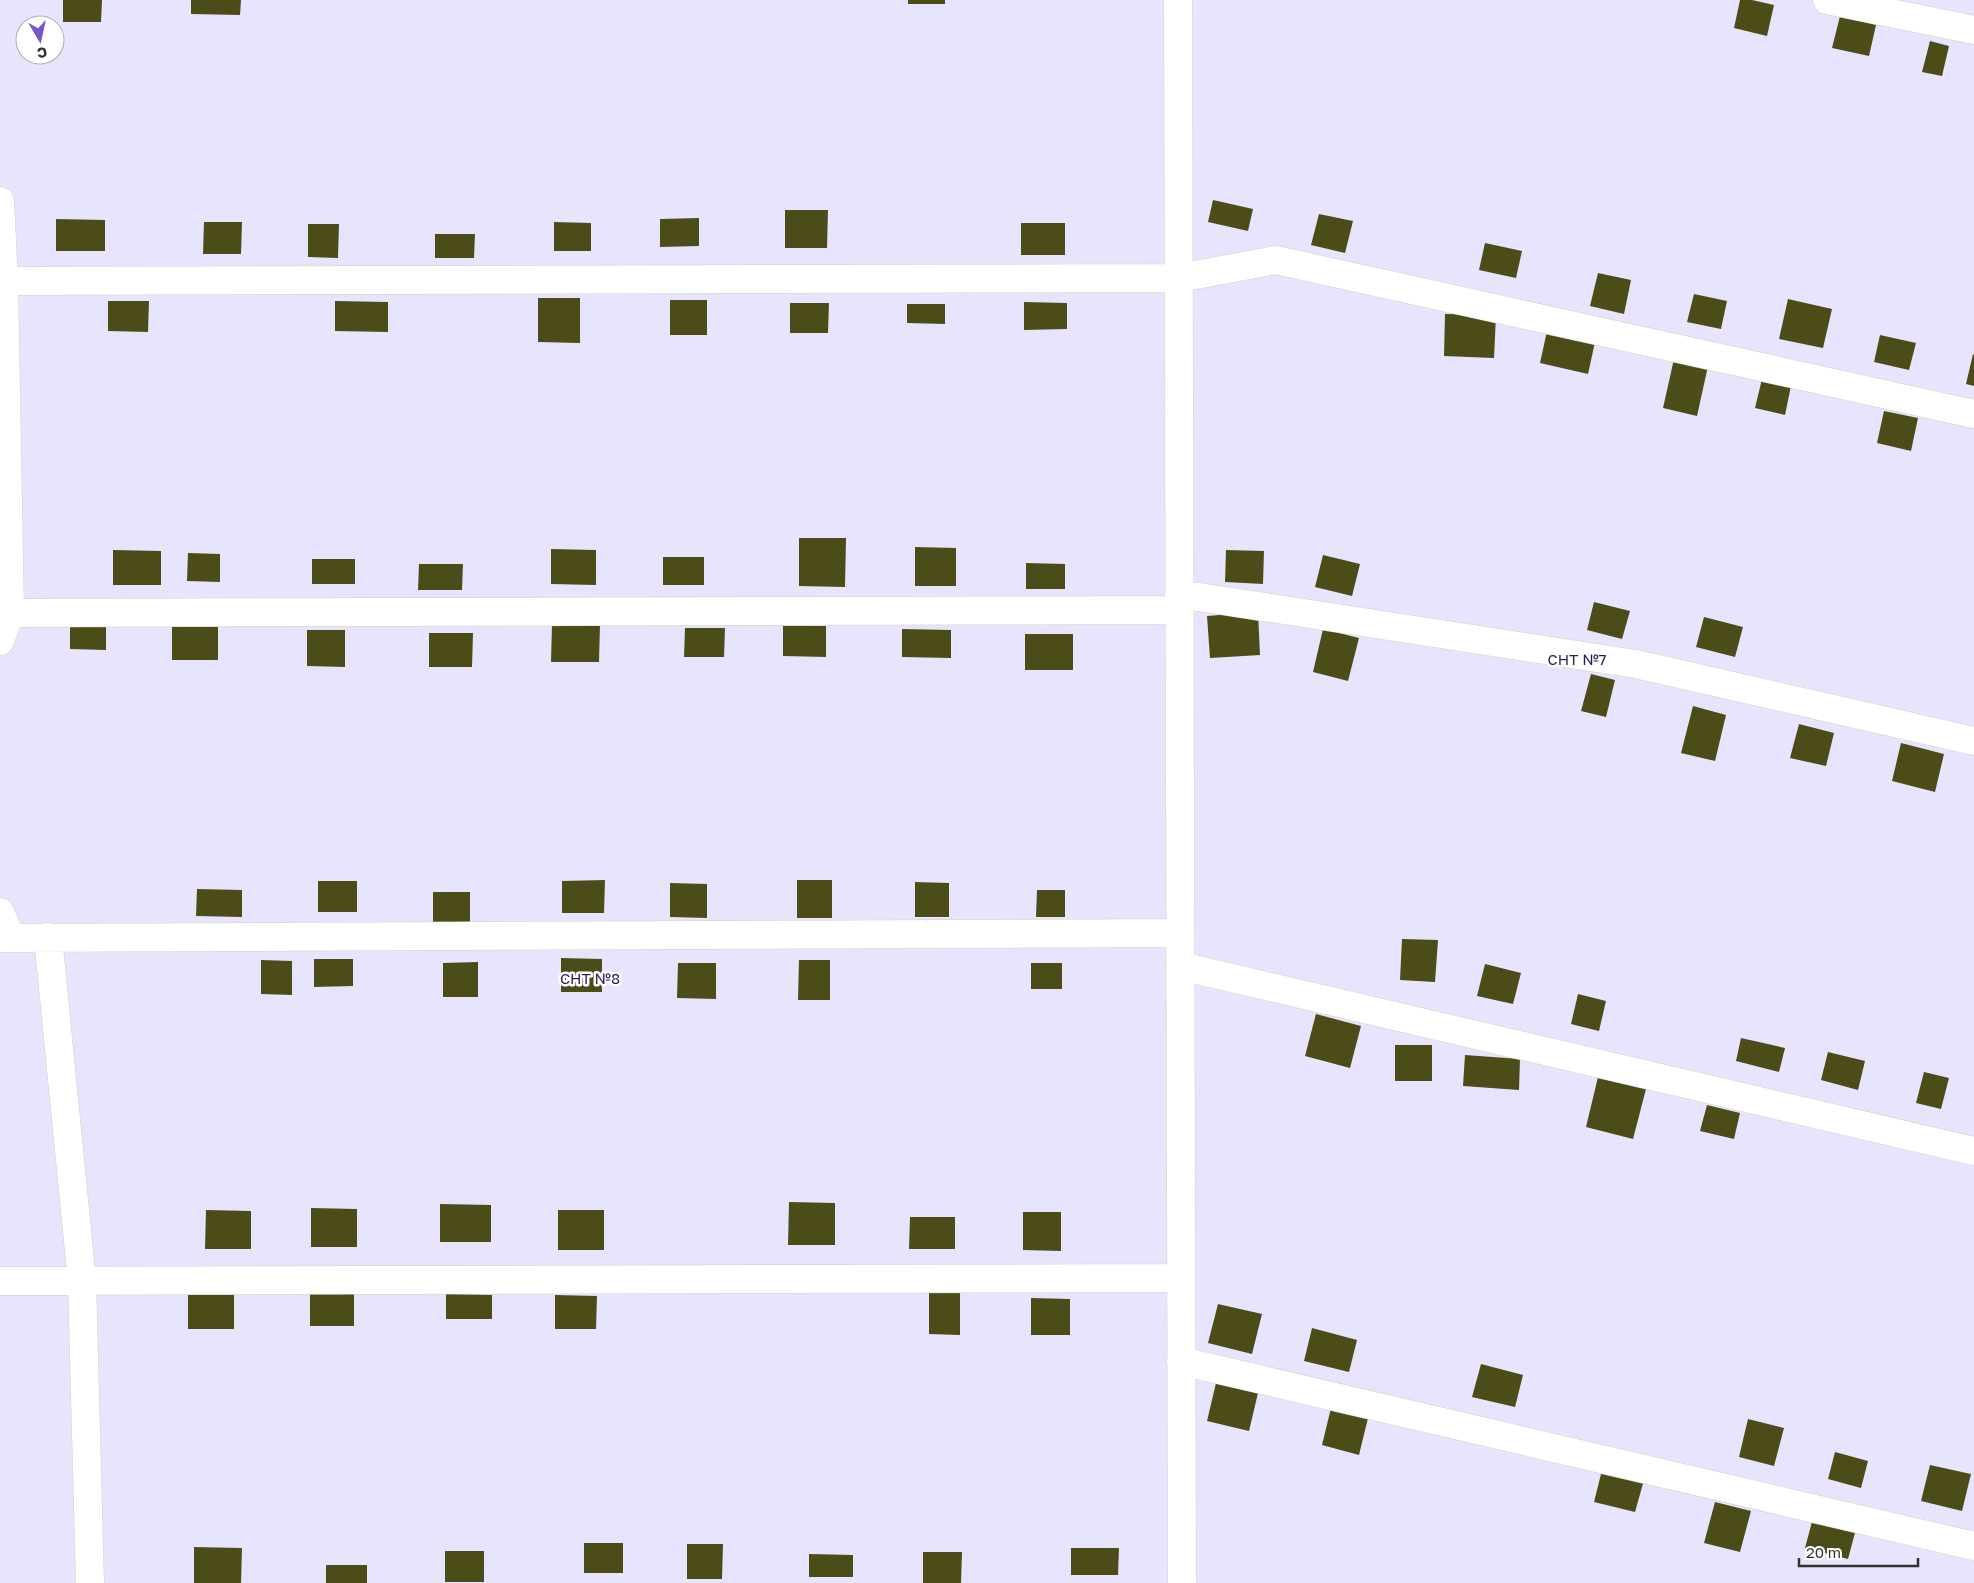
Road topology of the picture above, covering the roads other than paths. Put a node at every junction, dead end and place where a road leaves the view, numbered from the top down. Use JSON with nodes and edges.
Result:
{"nodes":[{"id":1,"x":1178,"y":0,"type":"edge"},
{"id":2,"x":1827,"y":0,"type":"edge"},
{"id":3,"x":1974,"y":30,"type":"edge"},
{"id":4,"x":0,"y":201,"type":"edge"},
{"id":5,"x":1179,"y":278,"type":"junction"},
{"id":6,"x":2,"y":281,"type":"edge"},
{"id":7,"x":1974,"y":414,"type":"edge"},
{"id":8,"x":1179,"y":602,"type":"junction"},
{"id":9,"x":5,"y":613,"type":"edge"},
{"id":10,"x":0,"y":641,"type":"edge"},
{"id":11,"x":1974,"y":741,"type":"edge"},
{"id":12,"x":0,"y":912,"type":"edge"},
{"id":13,"x":1180,"y":933,"type":"junction"},
{"id":14,"x":48,"y":937,"type":"junction"},
{"id":15,"x":5,"y":938,"type":"edge"},
{"id":16,"x":1180,"y":966,"type":"junction"},
{"id":17,"x":1974,"y":1151,"type":"edge"},
{"id":18,"x":1181,"y":1278,"type":"junction"},
{"id":19,"x":0,"y":1281,"type":"edge"},
{"id":20,"x":82,"y":1281,"type":"junction"},
{"id":21,"x":1181,"y":1361,"type":"junction"},
{"id":22,"x":1974,"y":1546,"type":"edge"},
{"id":23,"x":90,"y":1583,"type":"edge"},
{"id":24,"x":1182,"y":1583,"type":"edge"}],
"edges":[{"from":1,"to":5,"type":"street"},
{"from":2,"to":3,"type":"street"},
{"from":4,"to":6,"type":"street"},
{"from":5,"to":6,"type":"street"},
{"from":5,"to":7,"type":"street"},
{"from":5,"to":8,"type":"street"},
{"from":6,"to":9,"type":"street"},
{"from":8,"to":9,"type":"street"},
{"from":8,"to":11,"type":"street"},
{"from":8,"to":13,"type":"street"},
{"from":9,"to":10,"type":"street"},
{"from":12,"to":15,"type":"street"},
{"from":13,"to":14,"type":"street"},
{"from":13,"to":16,"type":"street"},
{"from":14,"to":15,"type":"street"},
{"from":14,"to":20,"type":"street"},
{"from":16,"to":17,"type":"street"},
{"from":16,"to":18,"type":"street"},
{"from":18,"to":20,"type":"street"},
{"from":18,"to":21,"type":"street"},
{"from":19,"to":20,"type":"street"},
{"from":20,"to":23,"type":"street"},
{"from":21,"to":22,"type":"street"},
{"from":21,"to":24,"type":"street"}]}
